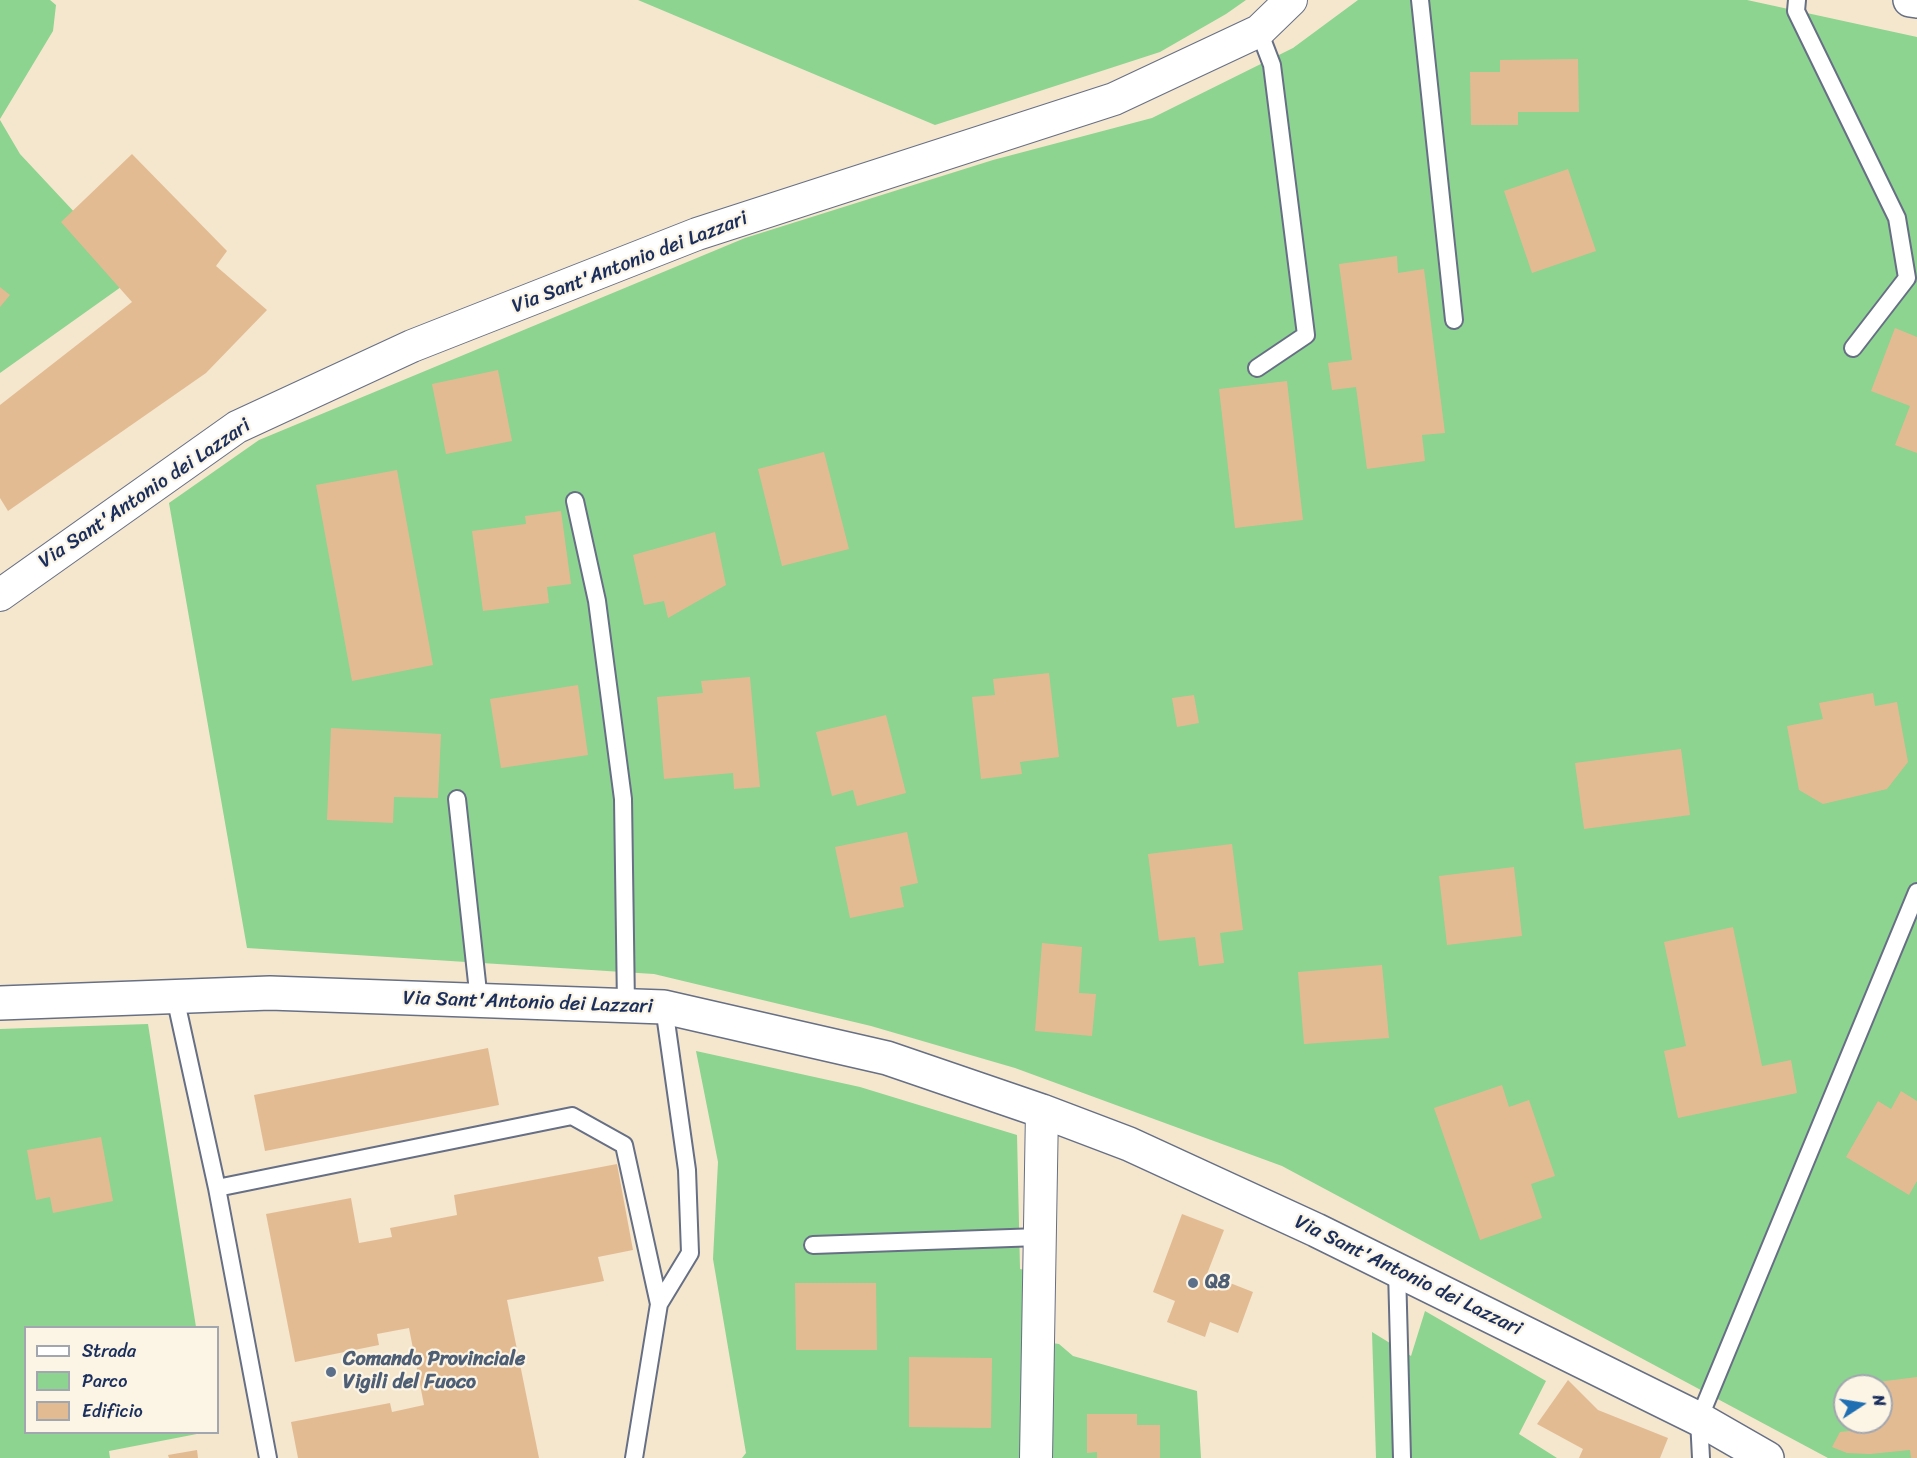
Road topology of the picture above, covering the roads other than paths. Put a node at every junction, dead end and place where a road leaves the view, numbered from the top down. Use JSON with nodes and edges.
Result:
{"nodes":[{"id":1,"x":1291,"y":0,"type":"edge"},
{"id":2,"x":1420,"y":0,"type":"edge"},
{"id":3,"x":1797,"y":0,"type":"edge"},
{"id":4,"x":1910,"y":0,"type":"edge"},
{"id":5,"x":1917,"y":1,"type":"edge"},
{"id":6,"x":1259,"y":31,"type":"junction"},
{"id":7,"x":1454,"y":320,"type":"dead end"},
{"id":8,"x":1853,"y":348,"type":"dead end"},
{"id":9,"x":1257,"y":368,"type":"dead end"},
{"id":10,"x":574,"y":501,"type":"dead end"},
{"id":11,"x":0,"y":595,"type":"edge"},
{"id":12,"x":457,"y":799,"type":"dead end"},
{"id":13,"x":1917,"y":892,"type":"edge"},
{"id":14,"x":174,"y":997,"type":"junction"},
{"id":15,"x":479,"y":1001,"type":"junction"},
{"id":16,"x":0,"y":1002,"type":"edge"},
{"id":17,"x":626,"y":1006,"type":"junction"},
{"id":18,"x":664,"y":1007,"type":"junction"},
{"id":19,"x":1042,"y":1111,"type":"junction"},
{"id":20,"x":217,"y":1188,"type":"junction"},
{"id":21,"x":1039,"y":1237,"type":"junction"},
{"id":22,"x":813,"y":1245,"type":"dead end"},
{"id":23,"x":1397,"y":1270,"type":"junction"},
{"id":24,"x":659,"y":1304,"type":"junction"},
{"id":25,"x":1699,"y":1419,"type":"junction"},
{"id":26,"x":268,"y":1458,"type":"edge"},
{"id":27,"x":634,"y":1458,"type":"edge"},
{"id":28,"x":1036,"y":1458,"type":"edge"},
{"id":29,"x":1402,"y":1458,"type":"edge"},
{"id":30,"x":1701,"y":1458,"type":"edge"},
{"id":31,"x":1767,"y":1458,"type":"edge"}],
"edges":[{"from":1,"to":6,"type":"street","name":"Via Sant'Antonio dei Lazzari"},
{"from":2,"to":7,"type":"lane"},
{"from":3,"to":8,"type":"lane"},
{"from":4,"to":5,"type":"street"},
{"from":6,"to":9,"type":"lane"},
{"from":6,"to":11,"type":"street","name":"Via Sant'Antonio dei Lazzari"},
{"from":10,"to":17,"type":"lane"},
{"from":12,"to":15,"type":"lane"},
{"from":13,"to":25,"type":"lane"},
{"from":14,"to":15,"type":"street","name":"Via Sant'Antonio dei Lazzari"},
{"from":14,"to":16,"type":"street","name":"Via Sant'Antonio dei Lazzari"},
{"from":14,"to":20,"type":"lane"},
{"from":15,"to":17,"type":"street","name":"Via Sant'Antonio dei Lazzari"},
{"from":17,"to":18,"type":"street","name":"Via Sant'Antonio dei Lazzari"},
{"from":18,"to":19,"type":"street","name":"Via Sant'Antonio dei Lazzari"},
{"from":18,"to":24,"type":"lane"},
{"from":19,"to":21,"type":"street"},
{"from":19,"to":23,"type":"street","name":"Via Sant'Antonio dei Lazzari"},
{"from":20,"to":24,"type":"lane"},
{"from":20,"to":26,"type":"lane"},
{"from":21,"to":22,"type":"lane"},
{"from":21,"to":28,"type":"street"},
{"from":23,"to":25,"type":"street","name":"Via Sant'Antonio dei Lazzari"},
{"from":23,"to":29,"type":"lane"},
{"from":24,"to":27,"type":"lane"},
{"from":25,"to":30,"type":"lane"},
{"from":25,"to":31,"type":"street","name":"Via Sant'Antonio dei Lazzari"}]}
